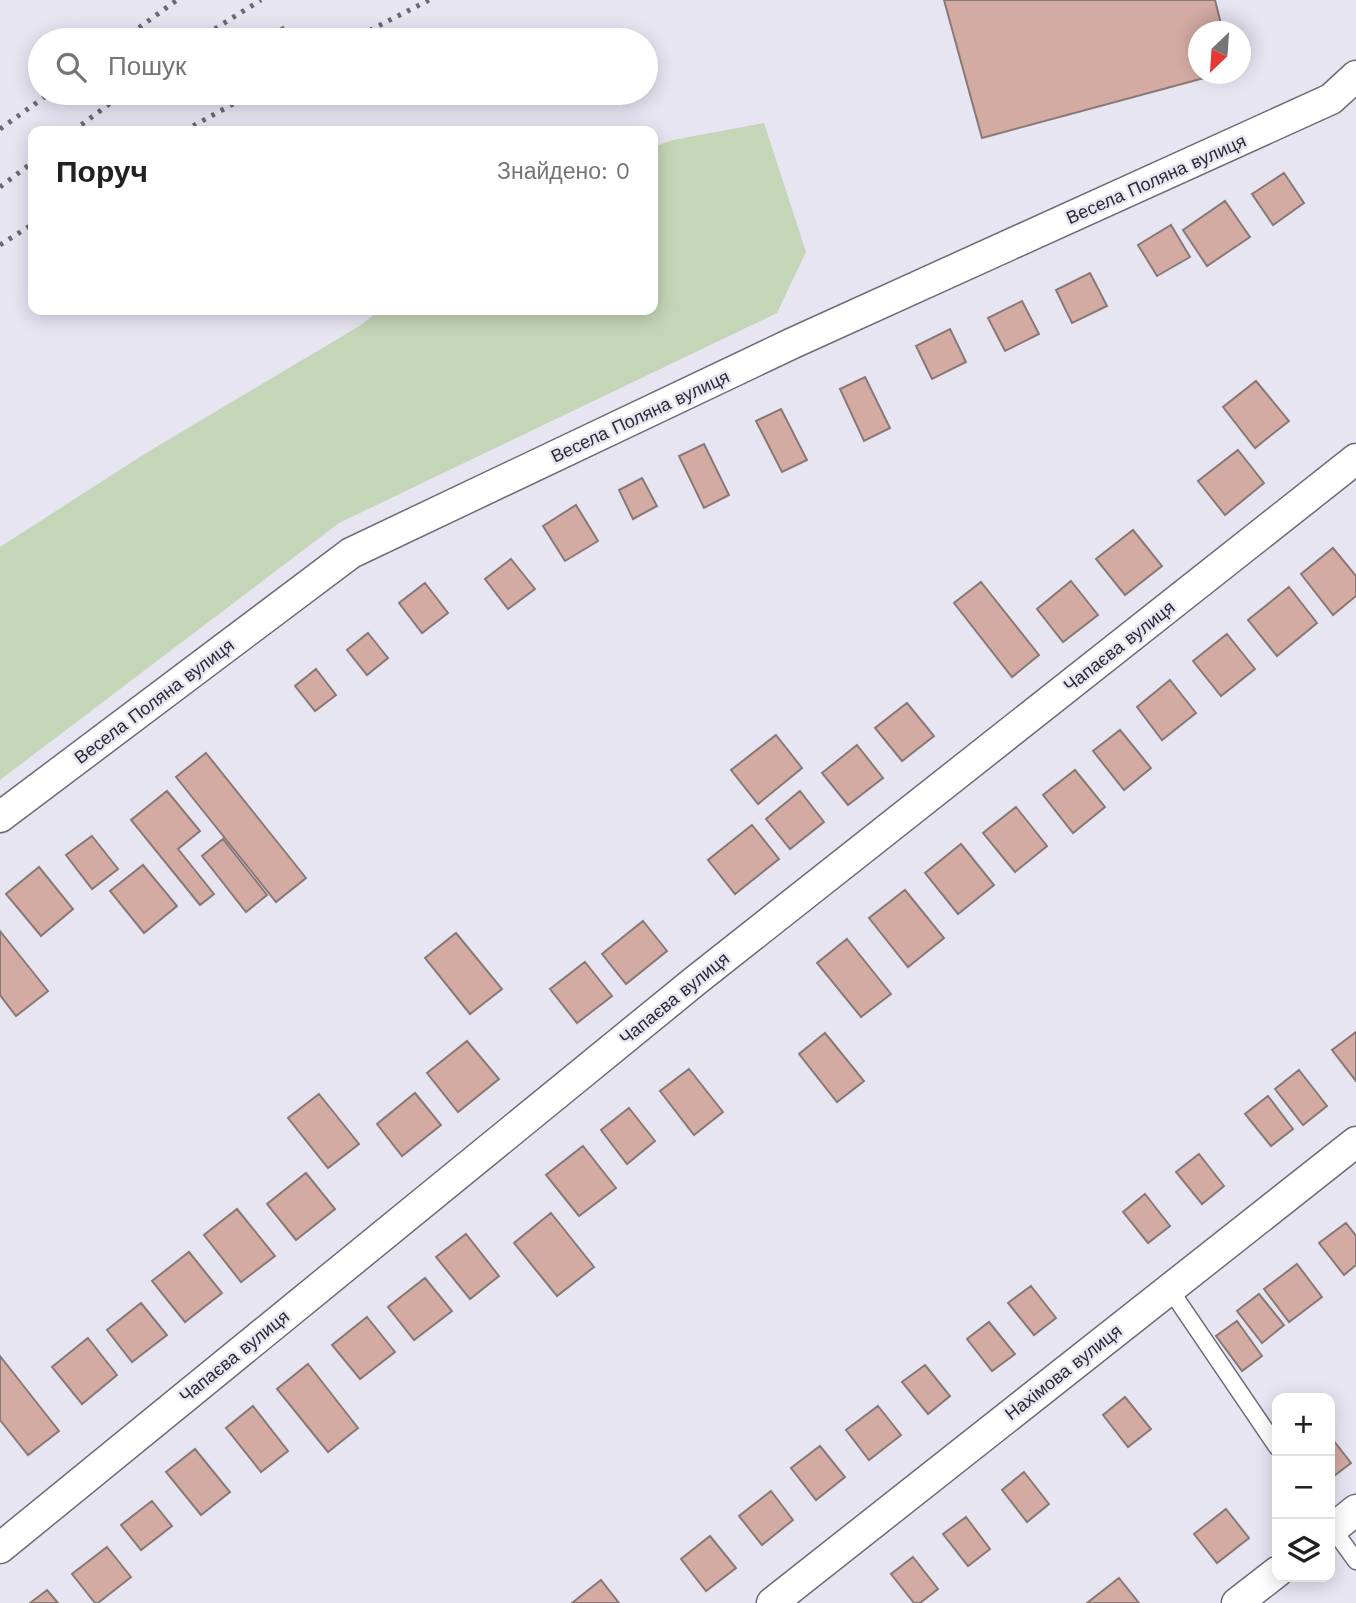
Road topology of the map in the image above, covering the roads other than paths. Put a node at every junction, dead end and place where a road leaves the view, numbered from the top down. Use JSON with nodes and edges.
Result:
{"nodes":[{"id":1,"x":1356,"y":76,"type":"edge"},
{"id":2,"x":1344,"y":103,"type":"edge"},
{"id":3,"x":1356,"y":459,"type":"edge"},
{"id":4,"x":0,"y":817,"type":"edge"},
{"id":5,"x":1356,"y":1142,"type":"edge"},
{"id":6,"x":1169,"y":1288,"type":"junction"},
{"id":7,"x":1272,"y":1440,"type":"edge"},
{"id":8,"x":1356,"y":1510,"type":"edge"},
{"id":9,"x":1335,"y":1525,"type":"edge"},
{"id":10,"x":1335,"y":1533,"type":"edge"},
{"id":11,"x":0,"y":1548,"type":"edge"},
{"id":12,"x":1356,"y":1561,"type":"edge"},
{"id":13,"x":1272,"y":1576,"type":"edge"},
{"id":14,"x":772,"y":1603,"type":"edge"},
{"id":15,"x":1237,"y":1603,"type":"edge"}],
"edges":[{"from":1,"to":2,"type":"street","name":"Весела Поляна вулиця"},
{"from":2,"to":4,"type":"street","name":"Весела Поляна вулиця"},
{"from":3,"to":11,"type":"street","name":"Чапаєва вулиця"},
{"from":5,"to":6,"type":"street","name":"Нахімова вулиця"},
{"from":6,"to":7,"type":"lane"},
{"from":6,"to":14,"type":"street","name":"Нахімова вулиця"},
{"from":8,"to":9,"type":"street"},
{"from":10,"to":12,"type":"lane"},
{"from":13,"to":15,"type":"street"}]}
